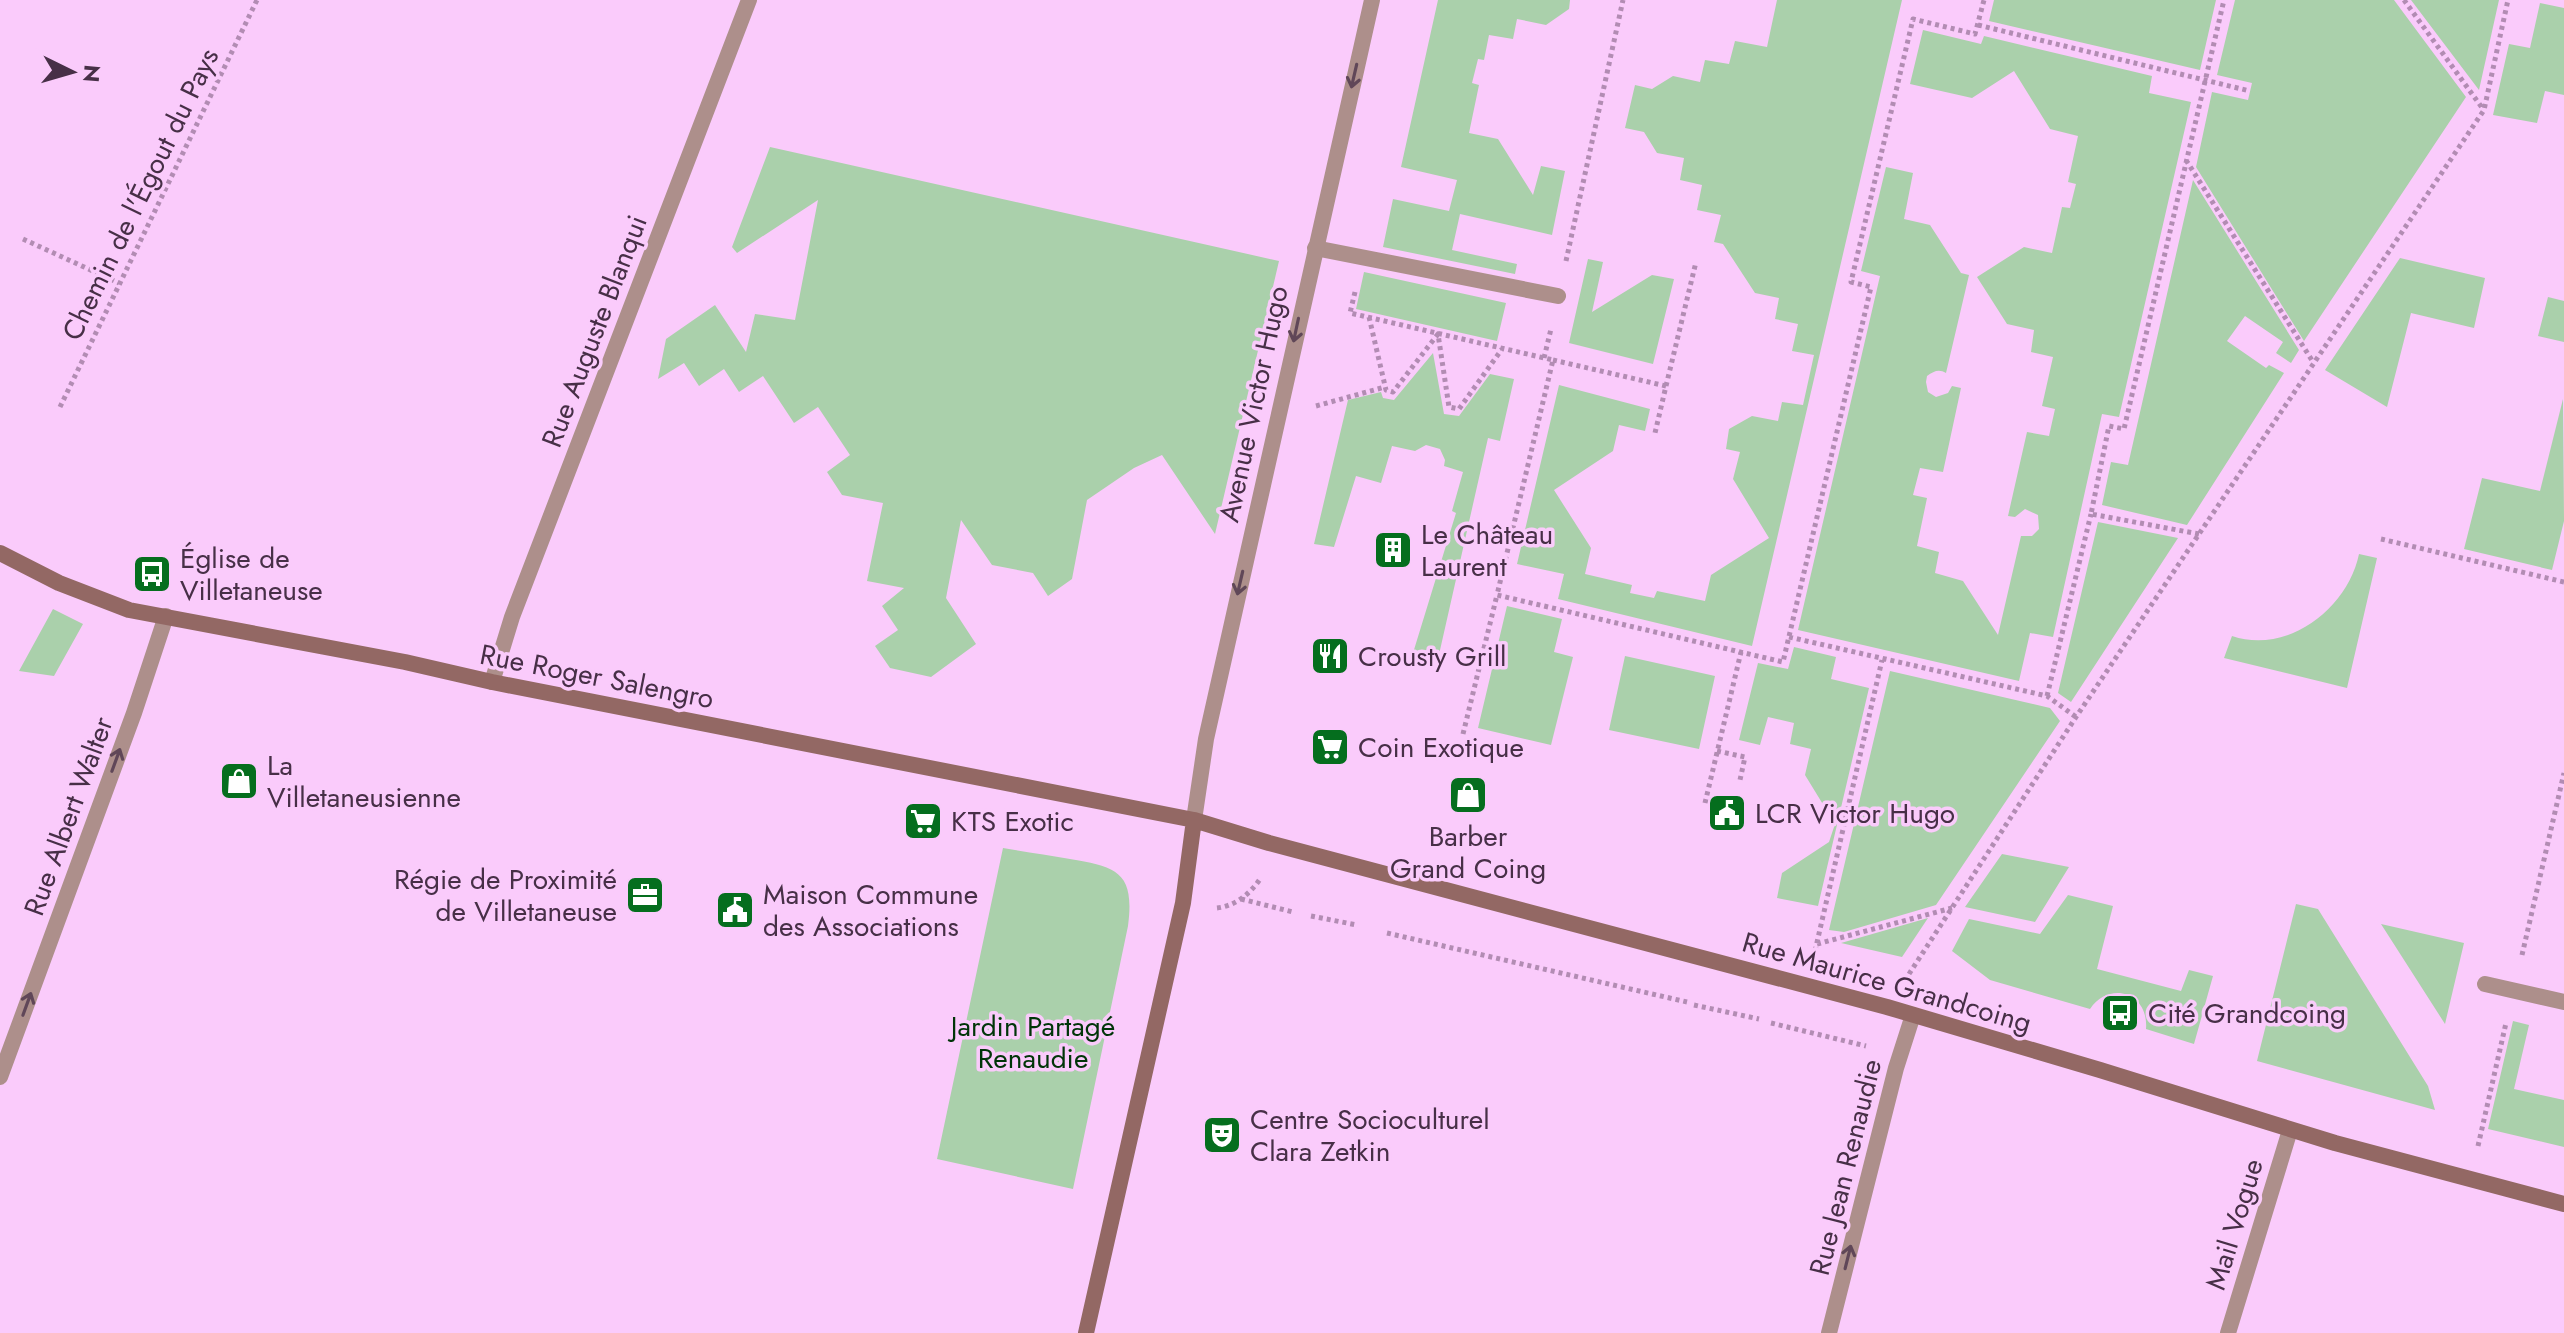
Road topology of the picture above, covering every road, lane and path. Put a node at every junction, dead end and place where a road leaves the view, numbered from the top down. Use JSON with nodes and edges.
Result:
{"nodes":[{"id":1,"x":257,"y":0,"type":"edge"},
{"id":2,"x":749,"y":0,"type":"edge"},
{"id":3,"x":1372,"y":0,"type":"edge"},
{"id":4,"x":1623,"y":0,"type":"edge"},
{"id":5,"x":1984,"y":0,"type":"edge"},
{"id":6,"x":2224,"y":0,"type":"edge"},
{"id":7,"x":2404,"y":0,"type":"edge"},
{"id":8,"x":2508,"y":0,"type":"edge"},
{"id":9,"x":1978,"y":25,"type":"junction"},
{"id":10,"x":2204,"y":80,"type":"junction"},
{"id":11,"x":2250,"y":91,"type":"dead end"},
{"id":12,"x":2484,"y":110,"type":"junction"},
{"id":13,"x":2186,"y":160,"type":"junction"},
{"id":14,"x":23,"y":239,"type":"dead end"},
{"id":15,"x":1315,"y":248,"type":"junction"},
{"id":16,"x":1363,"y":257,"type":"junction"},
{"id":17,"x":1696,"y":262,"type":"dead end"},
{"id":18,"x":119,"y":283,"type":"junction"},
{"id":19,"x":1558,"y":296,"type":"junction"},
{"id":20,"x":1369,"y":317,"type":"junction"},
{"id":21,"x":1438,"y":334,"type":"junction"},
{"id":22,"x":1502,"y":349,"type":"junction"},
{"id":23,"x":1544,"y":358,"type":"junction"},
{"id":24,"x":1553,"y":360,"type":"junction"},
{"id":25,"x":2313,"y":362,"type":"junction"},
{"id":26,"x":1666,"y":386,"type":"junction"},
{"id":27,"x":1385,"y":387,"type":"junction"},
{"id":28,"x":60,"y":407,"type":"dead end"},
{"id":29,"x":1277,"y":417,"type":"junction"},
{"id":30,"x":1655,"y":433,"type":"dead end"},
{"id":31,"x":2091,"y":514,"type":"junction"},
{"id":32,"x":2199,"y":534,"type":"junction"},
{"id":33,"x":2381,"y":539,"type":"dead end"},
{"id":34,"x":0,"y":553,"type":"edge"},
{"id":35,"x":2564,"y":582,"type":"edge"},
{"id":36,"x":1497,"y":595,"type":"junction"},
{"id":37,"x":166,"y":616,"type":"junction"},
{"id":38,"x":1789,"y":637,"type":"junction"},
{"id":39,"x":1741,"y":652,"type":"junction"},
{"id":40,"x":1882,"y":660,"type":"junction"},
{"id":41,"x":492,"y":682,"type":"junction"},
{"id":42,"x":2047,"y":696,"type":"junction"},
{"id":43,"x":2076,"y":717,"type":"junction"},
{"id":44,"x":1463,"y":734,"type":"dead end"},
{"id":45,"x":1717,"y":751,"type":"junction"},
{"id":46,"x":1740,"y":780,"type":"dead end"},
{"id":47,"x":1705,"y":803,"type":"dead end"},
{"id":48,"x":1194,"y":820,"type":"junction"},
{"id":49,"x":1269,"y":843,"type":"junction"},
{"id":50,"x":1241,"y":899,"type":"junction"},
{"id":51,"x":1183,"y":903,"type":"junction"},
{"id":52,"x":1953,"y":908,"type":"junction"},
{"id":53,"x":1293,"y":912,"type":"dead end"},
{"id":54,"x":1311,"y":916,"type":"dead end"},
{"id":55,"x":1357,"y":925,"type":"dead end"},
{"id":56,"x":1387,"y":933,"type":"dead end"},
{"id":57,"x":1817,"y":944,"type":"junction"},
{"id":58,"x":2485,"y":984,"type":"dead end"},
{"id":59,"x":1805,"y":985,"type":"junction"},
{"id":60,"x":2564,"y":1002,"type":"edge"},
{"id":61,"x":1887,"y":1007,"type":"junction"},
{"id":62,"x":1913,"y":1015,"type":"junction"},
{"id":63,"x":1759,"y":1019,"type":"dead end"},
{"id":64,"x":1771,"y":1023,"type":"dead end"},
{"id":65,"x":1900,"y":1054,"type":"junction"},
{"id":66,"x":0,"y":1077,"type":"edge"},
{"id":67,"x":2290,"y":1130,"type":"junction"},
{"id":68,"x":2564,"y":1204,"type":"edge"},
{"id":69,"x":1086,"y":1333,"type":"edge"},
{"id":70,"x":1829,"y":1333,"type":"edge"},
{"id":71,"x":2228,"y":1333,"type":"edge"}],
"edges":[{"from":1,"to":18,"type":"path","name":"Chemin de l'Égout du Pays"},
{"from":2,"to":41,"type":"street","name":"Rue Auguste Blanqui"},
{"from":3,"to":15,"type":"street","name":"Avenue Victor Hugo","one_way":true},
{"from":4,"to":19,"type":"path"},
{"from":5,"to":9,"type":"path"},
{"from":6,"to":10,"type":"path"},
{"from":7,"to":12,"type":"path"},
{"from":8,"to":12,"type":"path"},
{"from":9,"to":10,"type":"path"},
{"from":9,"to":38,"type":"path"},
{"from":10,"to":11,"type":"path"},
{"from":10,"to":13,"type":"path"},
{"from":12,"to":25,"type":"path"},
{"from":13,"to":25,"type":"path"},
{"from":13,"to":31,"type":"path"},
{"from":14,"to":18,"type":"path"},
{"from":15,"to":16,"type":"street"},
{"from":15,"to":29,"type":"street","name":"Avenue Victor Hugo","one_way":true},
{"from":16,"to":19,"type":"street"},
{"from":16,"to":20,"type":"path"},
{"from":17,"to":26,"type":"path"},
{"from":18,"to":28,"type":"path","name":"Chemin de l'Égout du Pays"},
{"from":19,"to":23,"type":"path"},
{"from":20,"to":21,"type":"path"},
{"from":20,"to":27,"type":"path"},
{"from":21,"to":22,"type":"path"},
{"from":21,"to":22,"type":"path"},
{"from":21,"to":27,"type":"path"},
{"from":22,"to":23,"type":"path"},
{"from":23,"to":24,"type":"path"},
{"from":24,"to":26,"type":"path"},
{"from":24,"to":36,"type":"path"},
{"from":25,"to":32,"type":"path"},
{"from":26,"to":30,"type":"path"},
{"from":27,"to":29,"type":"path"},
{"from":29,"to":48,"type":"street","name":"Avenue Victor Hugo","one_way":true},
{"from":31,"to":32,"type":"path"},
{"from":31,"to":42,"type":"path"},
{"from":32,"to":43,"type":"path"},
{"from":33,"to":35,"type":"path"},
{"from":34,"to":37,"type":"street","name":"Rue Roger Salengro"},
{"from":36,"to":39,"type":"path"},
{"from":36,"to":44,"type":"path"},
{"from":37,"to":41,"type":"street","name":"Rue Roger Salengro"},
{"from":66,"to":37,"type":"street","name":"Rue Albert Walter","one_way":true},
{"from":38,"to":39,"type":"path"},
{"from":38,"to":40,"type":"path"},
{"from":39,"to":45,"type":"path"},
{"from":40,"to":42,"type":"path"},
{"from":40,"to":57,"type":"path"},
{"from":41,"to":48,"type":"street","name":"Rue Roger Salengro"},
{"from":42,"to":43,"type":"path"},
{"from":43,"to":52,"type":"path"},
{"from":45,"to":46,"type":"path"},
{"from":45,"to":47,"type":"path"},
{"from":48,"to":49,"type":"street","name":"Rue Maurice Grandcoing"},
{"from":48,"to":51,"type":"street"},
{"from":49,"to":50,"type":"path"},
{"from":49,"to":59,"type":"street","name":"Rue Maurice Grandcoing"},
{"from":50,"to":51,"type":"path"},
{"from":50,"to":53,"type":"path"},
{"from":51,"to":69,"type":"street"},
{"from":52,"to":57,"type":"path"},
{"from":52,"to":61,"type":"path"},
{"from":54,"to":55,"type":"path"},
{"from":56,"to":63,"type":"path"},
{"from":57,"to":59,"type":"path"},
{"from":58,"to":60,"type":"street"},
{"from":59,"to":61,"type":"street","name":"Rue Maurice Grandcoing"},
{"from":61,"to":62,"type":"street","name":"Rue Maurice Grandcoing"},
{"from":62,"to":65,"type":"street","name":"Rue Jean Renaudie"},
{"from":62,"to":67,"type":"street","name":"Rue Maurice Grandcoing"},
{"from":64,"to":65,"type":"path"},
{"from":70,"to":65,"type":"street","name":"Rue Jean Renaudie","one_way":true},
{"from":67,"to":68,"type":"street","name":"Rue Maurice Grandcoing"},
{"from":67,"to":71,"type":"street","name":"Mail Vogue"}]}
